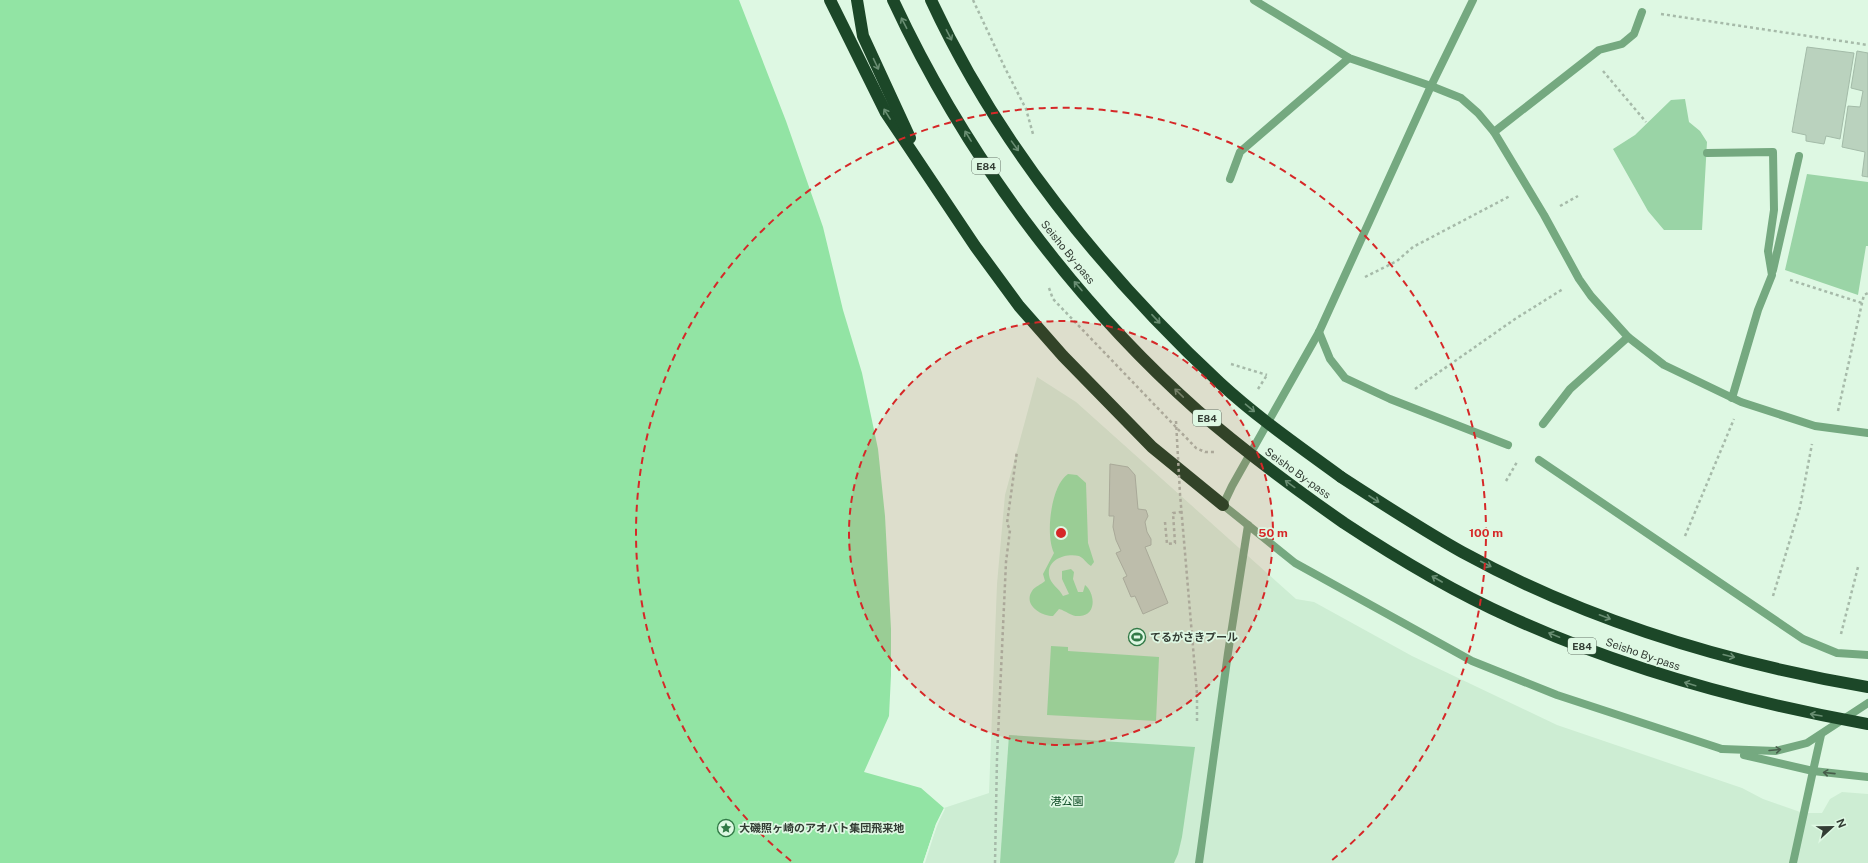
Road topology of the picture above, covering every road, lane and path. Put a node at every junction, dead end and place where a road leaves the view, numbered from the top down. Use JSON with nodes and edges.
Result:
{"nodes":[{"id":1,"x":830,"y":0,"type":"edge"},
{"id":2,"x":857,"y":0,"type":"edge"},
{"id":3,"x":893,"y":0,"type":"edge"},
{"id":4,"x":931,"y":0,"type":"edge"},
{"id":5,"x":973,"y":0,"type":"edge"},
{"id":6,"x":1254,"y":0,"type":"edge"},
{"id":7,"x":1473,"y":0,"type":"edge"},
{"id":8,"x":1642,"y":12,"type":"joint"},
{"id":9,"x":1868,"y":45,"type":"edge"},
{"id":10,"x":1591,"y":56,"type":"junction"},
{"id":11,"x":1349,"y":58,"type":"junction"},
{"id":12,"x":1005,"y":68,"type":"dead end"},
{"id":13,"x":1431,"y":86,"type":"junction"},
{"id":14,"x":1646,"y":122,"type":"dead end"},
{"id":15,"x":1494,"y":132,"type":"junction"},
{"id":16,"x":1706,"y":153,"type":"dead end"},
{"id":17,"x":1799,"y":156,"type":"dead end"},
{"id":18,"x":924,"y":170,"type":"junction"},
{"id":19,"x":1230,"y":179,"type":"dead end"},
{"id":20,"x":1526,"y":187,"type":"junction"},
{"id":21,"x":1772,"y":275,"type":"junction"},
{"id":22,"x":1579,"y":279,"type":"junction"},
{"id":23,"x":1338,"y":290,"type":"junction"},
{"id":24,"x":1868,"y":293,"type":"edge"},
{"id":25,"x":1862,"y":303,"type":"junction"},
{"id":26,"x":1319,"y":332,"type":"junction"},
{"id":27,"x":1628,"y":337,"type":"junction"},
{"id":28,"x":1224,"y":364,"type":"dead end"},
{"id":29,"x":1267,"y":375,"type":"dead end"},
{"id":30,"x":1732,"y":398,"type":"junction"},
{"id":31,"x":1397,"y":402,"type":"junction"},
{"id":32,"x":1741,"y":402,"type":"junction"},
{"id":33,"x":1176,"y":419,"type":"dead end"},
{"id":34,"x":1543,"y":424,"type":"dead end"},
{"id":35,"x":1815,"y":426,"type":"junction"},
{"id":36,"x":1834,"y":427,"type":"junction"},
{"id":37,"x":1868,"y":433,"type":"edge"},
{"id":38,"x":1508,"y":445,"type":"dead end"},
{"id":39,"x":1017,"y":451,"type":"dead end"},
{"id":40,"x":1539,"y":460,"type":"dead end"},
{"id":41,"x":1223,"y":505,"type":"junction"},
{"id":42,"x":1182,"y":512,"type":"junction"},
{"id":43,"x":1166,"y":522,"type":"dead end"},
{"id":44,"x":1248,"y":525,"type":"junction"},
{"id":45,"x":1684,"y":538,"type":"dead end"},
{"id":46,"x":1858,"y":566,"type":"dead end"},
{"id":47,"x":1774,"y":593,"type":"dead end"},
{"id":48,"x":1842,"y":628,"type":"dead end"},
{"id":49,"x":1868,"y":655,"type":"edge"},
{"id":50,"x":1868,"y":687,"type":"edge"},
{"id":51,"x":1197,"y":694,"type":"dead end"},
{"id":52,"x":1868,"y":703,"type":"edge"},
{"id":53,"x":1868,"y":724,"type":"edge"},
{"id":54,"x":1821,"y":735,"type":"junction"},
{"id":55,"x":1722,"y":749,"type":"junction"},
{"id":56,"x":1813,"y":771,"type":"junction"},
{"id":57,"x":1868,"y":777,"type":"edge"},
{"id":58,"x":995,"y":863,"type":"edge"},
{"id":59,"x":1199,"y":863,"type":"edge"},
{"id":60,"x":1793,"y":863,"type":"edge"}],
"edges":[{"from":18,"to":1,"type":"highway","one_way":true},
{"from":2,"to":18,"type":"highway","one_way":true},
{"from":53,"to":3,"type":"highway","name":"Seisho By-pass","number":"E84","one_way":true,"bridge":true},
{"from":4,"to":50,"type":"highway","name":"Seisho By-pass","one_way":true,"bridge":true},
{"from":5,"to":12,"type":"path"},
{"from":6,"to":11,"type":"street"},
{"from":7,"to":13,"type":"street"},
{"from":8,"to":9,"type":"path"},
{"from":8,"to":10,"type":"street"},
{"from":10,"to":14,"type":"path"},
{"from":10,"to":15,"type":"street"},
{"from":11,"to":13,"type":"street"},
{"from":11,"to":19,"type":"street"},
{"from":13,"to":15,"type":"street"},
{"from":13,"to":23,"type":"street"},
{"from":15,"to":20,"type":"street"},
{"from":16,"to":21,"type":"street"},
{"from":17,"to":21,"type":"street"},
{"from":18,"to":41,"type":"highway"},
{"from":20,"to":22,"type":"street"},
{"from":20,"to":23,"type":"path"},
{"from":21,"to":25,"type":"path"},
{"from":21,"to":30,"type":"street"},
{"from":22,"to":27,"type":"street"},
{"from":22,"to":31,"type":"path"},
{"from":23,"to":26,"type":"street"},
{"from":24,"to":25,"type":"path"},
{"from":25,"to":36,"type":"path"},
{"from":26,"to":31,"type":"street"},
{"from":26,"to":41,"type":"street"},
{"from":27,"to":30,"type":"street"},
{"from":27,"to":34,"type":"street"},
{"from":28,"to":29,"type":"path","bridge":true},
{"from":30,"to":32,"type":"street"},
{"from":31,"to":38,"type":"street"},
{"from":32,"to":35,"type":"street"},
{"from":32,"to":45,"type":"path"},
{"from":33,"to":42,"type":"path","bridge":true},
{"from":35,"to":36,"type":"street"},
{"from":35,"to":47,"type":"path"},
{"from":36,"to":37,"type":"street"},
{"from":39,"to":58,"type":"path"},
{"from":40,"to":49,"type":"street"},
{"from":41,"to":44,"type":"street"},
{"from":42,"to":43,"type":"path"},
{"from":42,"to":51,"type":"path","bridge":true},
{"from":44,"to":55,"type":"street"},
{"from":44,"to":59,"type":"street"},
{"from":46,"to":48,"type":"path"},
{"from":52,"to":54,"type":"street"},
{"from":55,"to":54,"type":"street","one_way":true},
{"from":54,"to":56,"type":"street"},
{"from":55,"to":56,"type":"street"},
{"from":57,"to":56,"type":"street","one_way":true},
{"from":56,"to":60,"type":"street"}]}
